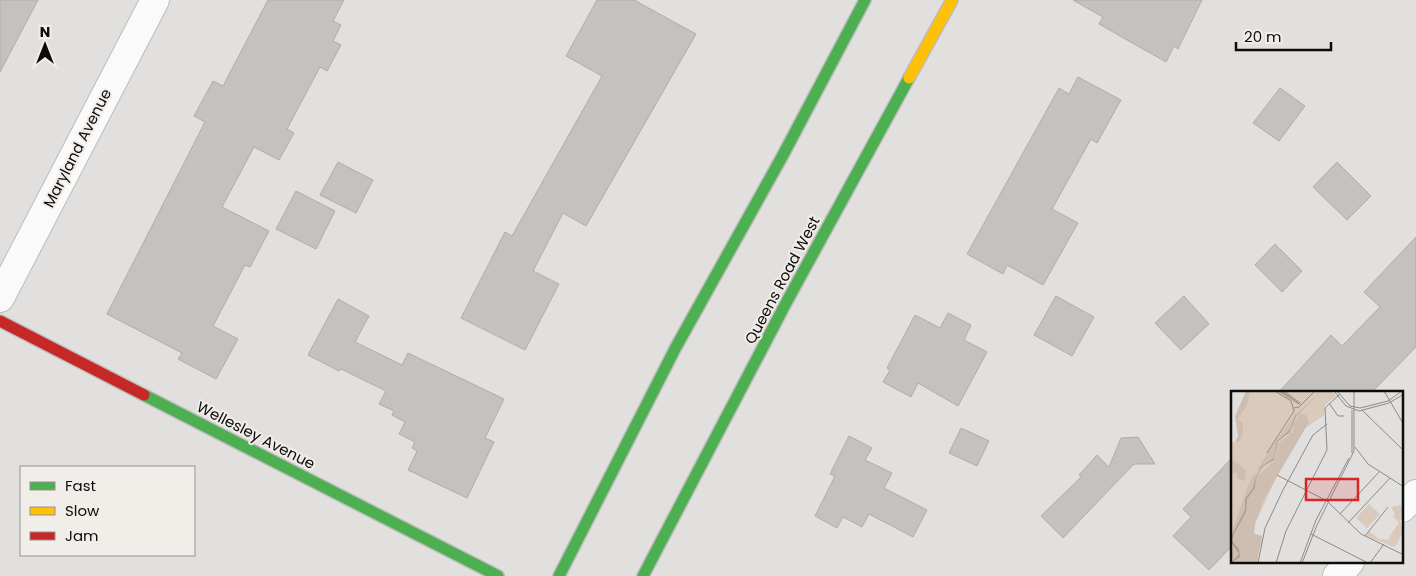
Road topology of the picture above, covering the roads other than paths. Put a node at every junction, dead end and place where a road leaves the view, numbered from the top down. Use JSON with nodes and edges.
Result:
{"nodes":[{"id":1,"x":155,"y":0,"type":"edge"},
{"id":2,"x":865,"y":0,"type":"edge"},
{"id":3,"x":952,"y":0,"type":"edge"},
{"id":4,"x":0,"y":298,"type":"edge"},
{"id":5,"x":0,"y":321,"type":"edge"},
{"id":6,"x":1416,"y":494,"type":"edge"},
{"id":7,"x":1404,"y":506,"type":"edge"},
{"id":8,"x":1348,"y":564,"type":"edge"},
{"id":9,"x":498,"y":576,"type":"edge"},
{"id":10,"x":559,"y":576,"type":"edge"},
{"id":11,"x":643,"y":576,"type":"edge"},
{"id":12,"x":1337,"y":576,"type":"edge"}],
"edges":[{"from":1,"to":4,"type":"street","name":"Maryland Avenue"},
{"from":2,"to":10,"type":"street"},
{"from":3,"to":11,"type":"street","name":"Queens Road West"},
{"from":5,"to":9,"type":"street","name":"Wellesley Avenue"},
{"from":6,"to":7,"type":"street"},
{"from":8,"to":12,"type":"street"}]}
